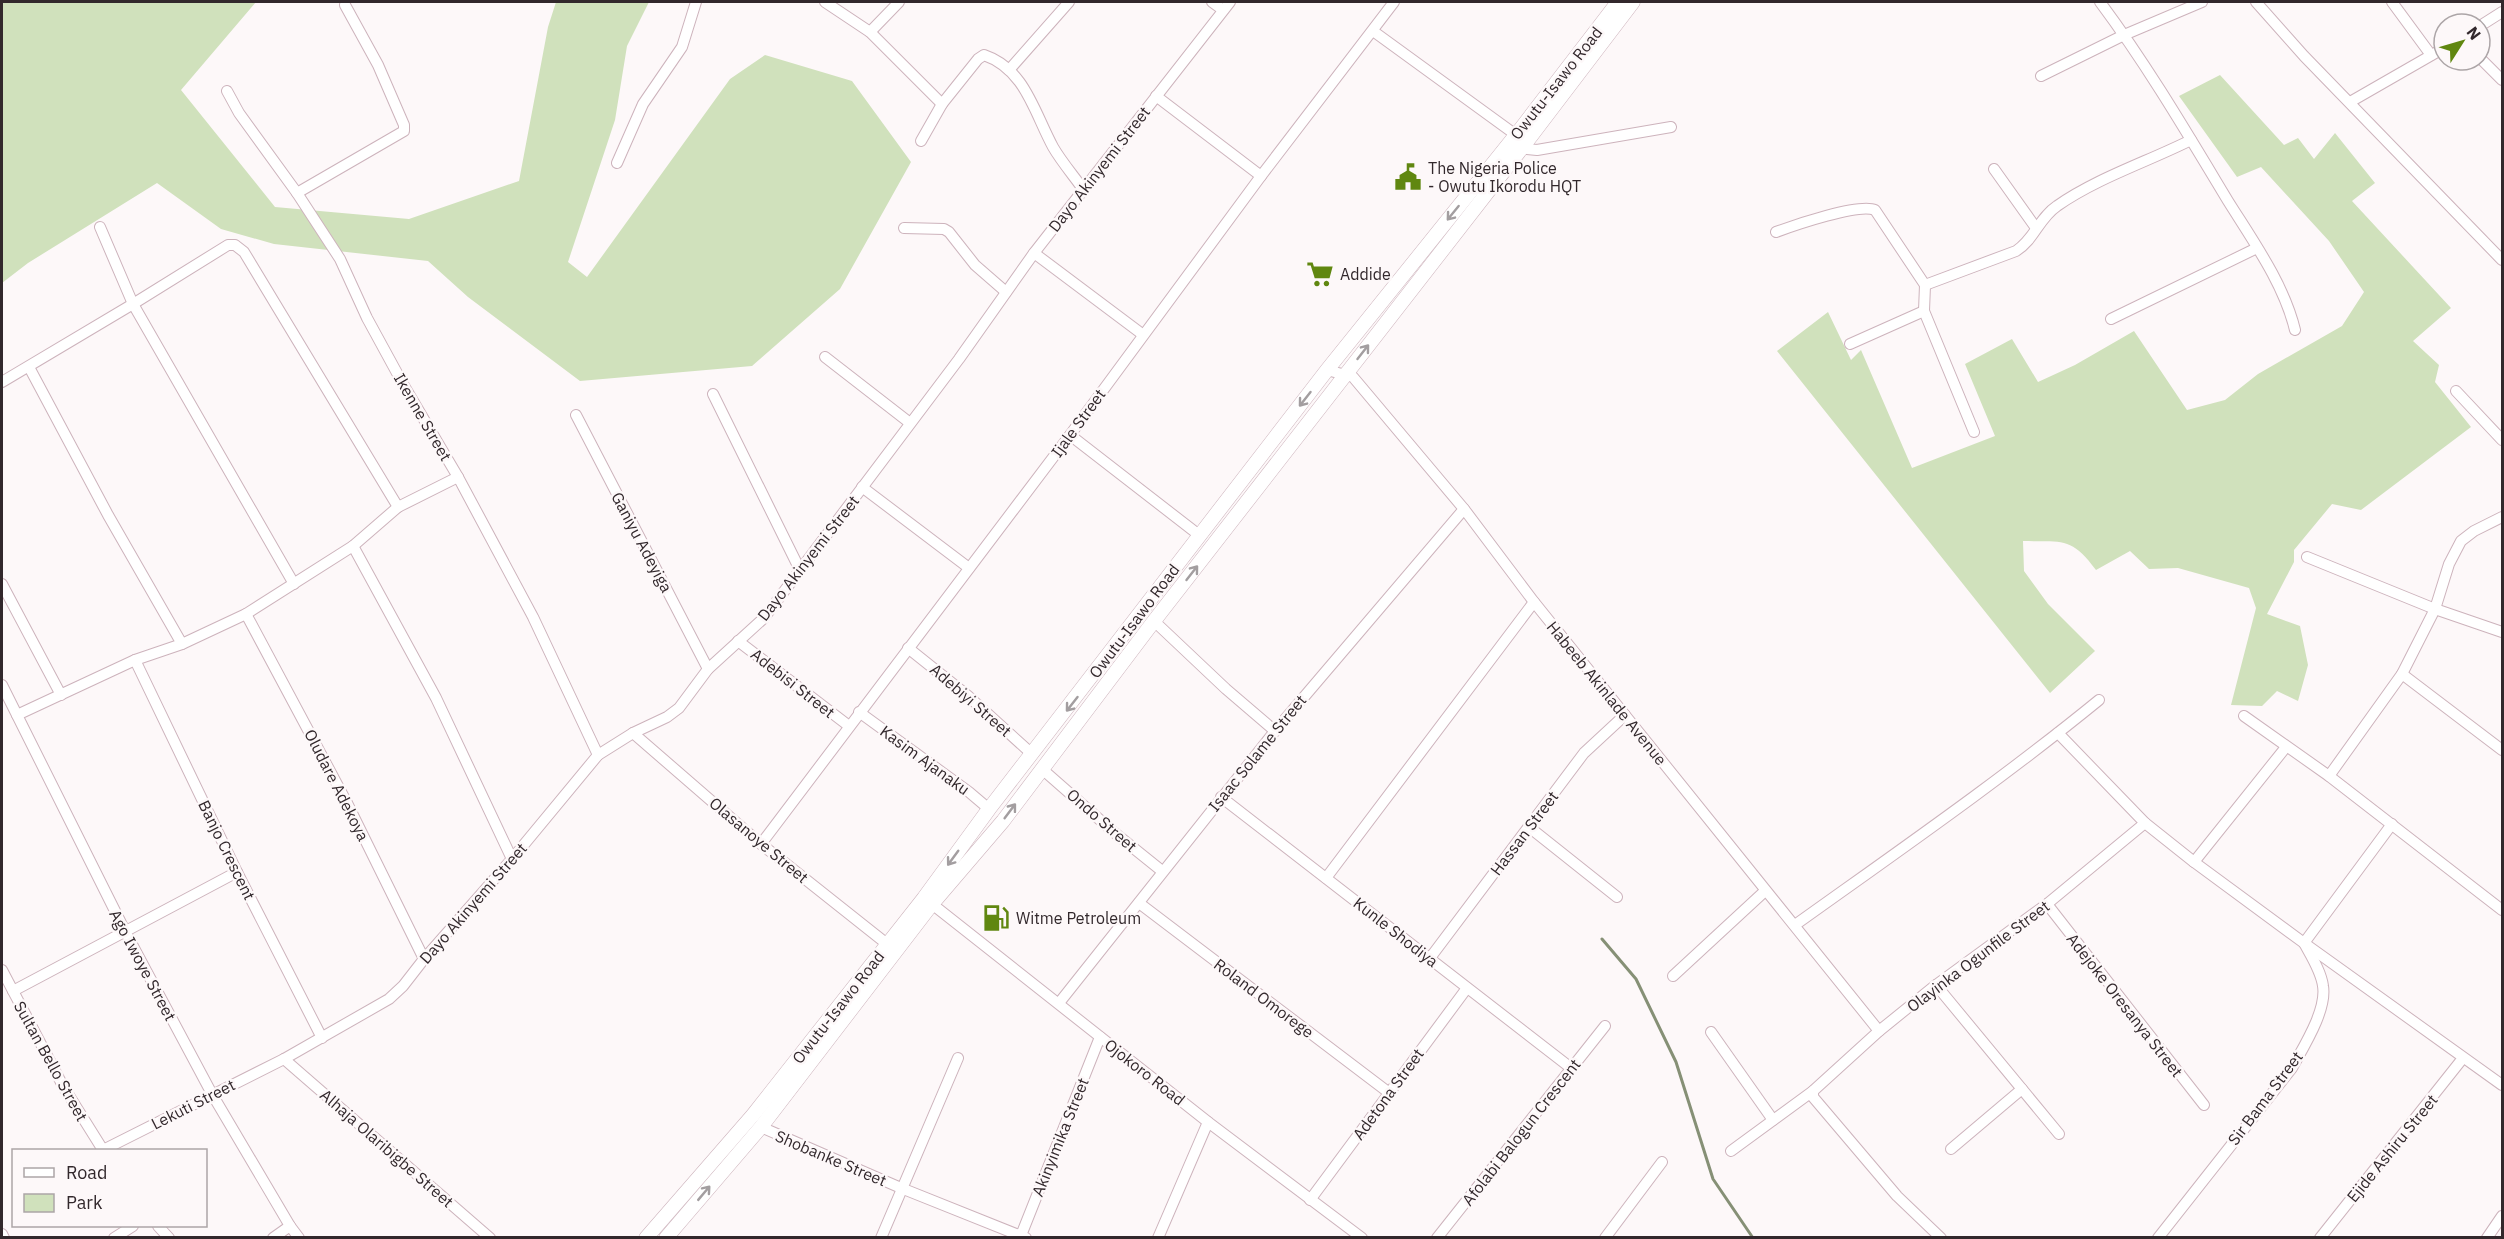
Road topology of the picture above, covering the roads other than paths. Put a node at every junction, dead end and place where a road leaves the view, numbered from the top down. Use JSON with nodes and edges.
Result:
{"nodes":[{"id":1,"x":696,"y":2,"type":"edge"},
{"id":2,"x":825,"y":2,"type":"edge"},
{"id":3,"x":899,"y":2,"type":"edge"},
{"id":4,"x":1069,"y":2,"type":"edge"},
{"id":5,"x":1212,"y":2,"type":"edge"},
{"id":6,"x":1394,"y":2,"type":"edge"},
{"id":7,"x":1618,"y":2,"type":"edge"},
{"id":8,"x":1633,"y":2,"type":"edge"},
{"id":9,"x":2100,"y":2,"type":"edge"},
{"id":10,"x":2202,"y":2,"type":"edge"},
{"id":11,"x":2256,"y":2,"type":"edge"},
{"id":12,"x":2392,"y":2,"type":"edge"},
{"id":13,"x":345,"y":5,"type":"dead end"},
{"id":14,"x":1226,"y":6,"type":"edge"},
{"id":15,"x":1373,"y":31,"type":"junction"},
{"id":16,"x":870,"y":32,"type":"junction"},
{"id":17,"x":2124,"y":35,"type":"junction"},
{"id":18,"x":2431,"y":55,"type":"joint"},
{"id":19,"x":1009,"y":70,"type":"junction"},
{"id":20,"x":2041,"y":76,"type":"dead end"},
{"id":21,"x":227,"y":91,"type":"dead end"},
{"id":22,"x":1156,"y":96,"type":"junction"},
{"id":23,"x":2350,"y":102,"type":"junction"},
{"id":24,"x":942,"y":104,"type":"junction"},
{"id":25,"x":1671,"y":127,"type":"dead end"},
{"id":26,"x":1520,"y":140,"type":"junction"},
{"id":27,"x":2191,"y":140,"type":"junction"},
{"id":28,"x":921,"y":141,"type":"dead end"},
{"id":29,"x":617,"y":164,"type":"dead end"},
{"id":30,"x":1994,"y":169,"type":"dead end"},
{"id":31,"x":1261,"y":176,"type":"junction"},
{"id":32,"x":1083,"y":189,"type":"junction"},
{"id":33,"x":297,"y":193,"type":"junction"},
{"id":34,"x":100,"y":227,"type":"dead end"},
{"id":35,"x":904,"y":228,"type":"dead end"},
{"id":36,"x":2036,"y":228,"type":"junction"},
{"id":37,"x":1776,"y":232,"type":"dead end"},
{"id":38,"x":2257,"y":248,"type":"junction"},
{"id":39,"x":1034,"y":253,"type":"junction"},
{"id":40,"x":2502,"y":260,"type":"edge"},
{"id":41,"x":1925,"y":285,"type":"junction"},
{"id":42,"x":1006,"y":292,"type":"junction"},
{"id":43,"x":134,"y":304,"type":"junction"},
{"id":44,"x":1924,"y":311,"type":"junction"},
{"id":45,"x":2111,"y":319,"type":"dead end"},
{"id":46,"x":2295,"y":330,"type":"dead end"},
{"id":47,"x":1142,"y":334,"type":"junction"},
{"id":48,"x":1850,"y":344,"type":"dead end"},
{"id":49,"x":825,"y":357,"type":"dead end"},
{"id":50,"x":28,"y":367,"type":"junction"},
{"id":51,"x":1327,"y":370,"type":"junction"},
{"id":52,"x":1345,"y":375,"type":"junction"},
{"id":53,"x":2,"y":382,"type":"edge"},
{"id":54,"x":2456,"y":391,"type":"dead end"},
{"id":55,"x":713,"y":394,"type":"dead end"},
{"id":56,"x":576,"y":415,"type":"dead end"},
{"id":57,"x":910,"y":423,"type":"junction"},
{"id":58,"x":1974,"y":432,"type":"dead end"},
{"id":59,"x":1070,"y":435,"type":"junction"},
{"id":60,"x":2502,"y":440,"type":"edge"},
{"id":61,"x":458,"y":477,"type":"junction"},
{"id":62,"x":862,"y":488,"type":"junction"},
{"id":63,"x":398,"y":507,"type":"junction"},
{"id":64,"x":1464,"y":509,"type":"junction"},
{"id":65,"x":2502,"y":517,"type":"edge"},
{"id":66,"x":1199,"y":535,"type":"junction"},
{"id":67,"x":353,"y":546,"type":"junction"},
{"id":68,"x":2307,"y":557,"type":"dead end"},
{"id":69,"x":969,"y":568,"type":"junction"},
{"id":70,"x":800,"y":570,"type":"junction"},
{"id":71,"x":2,"y":584,"type":"edge"},
{"id":72,"x":294,"y":584,"type":"junction"},
{"id":73,"x":1533,"y":602,"type":"junction"},
{"id":74,"x":2435,"y":609,"type":"junction"},
{"id":75,"x":246,"y":614,"type":"junction"},
{"id":76,"x":1154,"y":621,"type":"junction"},
{"id":77,"x":2502,"y":632,"type":"edge"},
{"id":78,"x":738,"y":641,"type":"junction"},
{"id":79,"x":182,"y":645,"type":"junction"},
{"id":80,"x":908,"y":648,"type":"junction"},
{"id":81,"x":135,"y":660,"type":"junction"},
{"id":82,"x":708,"y":669,"type":"junction"},
{"id":83,"x":2402,"y":674,"type":"junction"},
{"id":84,"x":2,"y":685,"type":"edge"},
{"id":85,"x":61,"y":695,"type":"junction"},
{"id":86,"x":2099,"y":700,"type":"dead end"},
{"id":87,"x":859,"y":712,"type":"junction"},
{"id":88,"x":17,"y":715,"type":"junction"},
{"id":89,"x":1625,"y":715,"type":"junction"},
{"id":90,"x":2244,"y":716,"type":"dead end"},
{"id":91,"x":849,"y":726,"type":"junction"},
{"id":92,"x":1275,"y":731,"type":"junction"},
{"id":93,"x":633,"y":733,"type":"junction"},
{"id":94,"x":2058,"y":733,"type":"junction"},
{"id":95,"x":2286,"y":747,"type":"junction"},
{"id":96,"x":2502,"y":750,"type":"edge"},
{"id":97,"x":1032,"y":754,"type":"junction"},
{"id":98,"x":598,"y":755,"type":"junction"},
{"id":99,"x":1042,"y":769,"type":"junction"},
{"id":100,"x":2329,"y":776,"type":"junction"},
{"id":101,"x":1221,"y":797,"type":"junction"},
{"id":102,"x":989,"y":809,"type":"junction"},
{"id":103,"x":2145,"y":822,"type":"junction"},
{"id":104,"x":2392,"y":824,"type":"junction"},
{"id":105,"x":1529,"y":827,"type":"junction"},
{"id":106,"x":761,"y":844,"type":"junction"},
{"id":107,"x":512,"y":859,"type":"junction"},
{"id":108,"x":2194,"y":862,"type":"junction"},
{"id":109,"x":1162,"y":871,"type":"junction"},
{"id":110,"x":237,"y":872,"type":"junction"},
{"id":111,"x":1326,"y":878,"type":"junction"},
{"id":112,"x":1765,"y":891,"type":"junction"},
{"id":113,"x":1617,"y":897,"type":"dead end"},
{"id":114,"x":1139,"y":903,"type":"junction"},
{"id":115,"x":932,"y":904,"type":"junction"},
{"id":116,"x":2047,"y":904,"type":"junction"},
{"id":117,"x":2502,"y":910,"type":"edge"},
{"id":118,"x":1795,"y":925,"type":"junction"},
{"id":119,"x":126,"y":933,"type":"junction"},
{"id":120,"x":887,"y":944,"type":"junction"},
{"id":121,"x":2304,"y":944,"type":"junction"},
{"id":122,"x":424,"y":958,"type":"junction"},
{"id":123,"x":1430,"y":958,"type":"junction"},
{"id":124,"x":2,"y":970,"type":"edge"},
{"id":125,"x":1673,"y":976,"type":"dead end"},
{"id":126,"x":1936,"y":985,"type":"junction"},
{"id":127,"x":1467,"y":988,"type":"junction"},
{"id":128,"x":13,"y":991,"type":"junction"},
{"id":129,"x":1059,"y":1003,"type":"junction"},
{"id":130,"x":1605,"y":1026,"type":"dead end"},
{"id":131,"x":1878,"y":1031,"type":"junction"},
{"id":132,"x":1711,"y":1032,"type":"dead end"},
{"id":133,"x":1100,"y":1037,"type":"junction"},
{"id":134,"x":322,"y":1038,"type":"junction"},
{"id":135,"x":958,"y":1058,"type":"dead end"},
{"id":136,"x":2463,"y":1058,"type":"junction"},
{"id":137,"x":284,"y":1059,"type":"junction"},
{"id":138,"x":1571,"y":1068,"type":"junction"},
{"id":139,"x":2502,"y":1085,"type":"edge"},
{"id":140,"x":2022,"y":1089,"type":"junction"},
{"id":141,"x":1813,"y":1091,"type":"junction"},
{"id":142,"x":1388,"y":1092,"type":"junction"},
{"id":143,"x":212,"y":1094,"type":"junction"},
{"id":144,"x":2204,"y":1105,"type":"dead end"},
{"id":145,"x":1773,"y":1120,"type":"junction"},
{"id":146,"x":1208,"y":1122,"type":"junction"},
{"id":147,"x":761,"y":1127,"type":"junction"},
{"id":148,"x":2059,"y":1134,"type":"dead end"},
{"id":149,"x":102,"y":1149,"type":"edge"},
{"id":150,"x":105,"y":1149,"type":"edge"},
{"id":151,"x":1951,"y":1149,"type":"dead end"},
{"id":152,"x":1731,"y":1151,"type":"dead end"},
{"id":153,"x":1662,"y":1162,"type":"dead end"},
{"id":154,"x":901,"y":1188,"type":"junction"},
{"id":155,"x":1310,"y":1200,"type":"junction"},
{"id":156,"x":2502,"y":1216,"type":"edge"},
{"id":157,"x":290,"y":1226,"type":"junction"},
{"id":158,"x":131,"y":1227,"type":"edge"},
{"id":159,"x":1023,"y":1237,"type":"edge"},
{"id":160,"x":114,"y":1238,"type":"edge"},
{"id":161,"x":273,"y":1238,"type":"edge"},
{"id":162,"x":299,"y":1238,"type":"edge"},
{"id":163,"x":490,"y":1238,"type":"edge"},
{"id":164,"x":646,"y":1238,"type":"edge"},
{"id":165,"x":666,"y":1238,"type":"edge"},
{"id":166,"x":880,"y":1238,"type":"edge"},
{"id":167,"x":1158,"y":1238,"type":"edge"},
{"id":168,"x":1362,"y":1238,"type":"edge"},
{"id":169,"x":1437,"y":1238,"type":"edge"},
{"id":170,"x":1605,"y":1238,"type":"edge"},
{"id":171,"x":1941,"y":1238,"type":"edge"},
{"id":172,"x":2158,"y":1238,"type":"edge"},
{"id":173,"x":2320,"y":1238,"type":"edge"},
{"id":174,"x":2487,"y":1238,"type":"edge"}],
"edges":[{"from":1,"to":29,"type":"street"},
{"from":2,"to":16,"type":"street"},
{"from":3,"to":16,"type":"street"},
{"from":4,"to":19,"type":"street"},
{"from":5,"to":14,"type":"street"},
{"from":6,"to":15,"type":"street","name":"Ijale Street"},
{"from":7,"to":26,"type":"street","name":"Owutu-Isawo Road"},
{"from":8,"to":26,"type":"street","name":"Owutu-Isawo Road"},
{"from":9,"to":17,"type":"street"},
{"from":10,"to":17,"type":"street"},
{"from":11,"to":23,"type":"street"},
{"from":12,"to":18,"type":"street"},
{"from":13,"to":33,"type":"street"},
{"from":14,"to":22,"type":"street","name":"Dayo Akinyemi Street"},
{"from":15,"to":26,"type":"street"},
{"from":15,"to":31,"type":"street","name":"Ijale Street"},
{"from":16,"to":24,"type":"street"},
{"from":17,"to":20,"type":"street"},
{"from":17,"to":27,"type":"street"},
{"from":18,"to":23,"type":"street"},
{"from":19,"to":24,"type":"street"},
{"from":19,"to":32,"type":"street"},
{"from":21,"to":33,"type":"street","name":"Ikenne Street"},
{"from":22,"to":31,"type":"street"},
{"from":22,"to":32,"type":"street","name":"Dayo Akinyemi Street"},
{"from":23,"to":40,"type":"street"},
{"from":24,"to":28,"type":"street"},
{"from":25,"to":26,"type":"street"},
{"from":26,"to":51,"type":"street","name":"Owutu-Isawo Road","one_way":true},
{"from":52,"to":26,"type":"street","name":"Owutu-Isawo Road","one_way":true},
{"from":27,"to":36,"type":"street"},
{"from":27,"to":38,"type":"street"},
{"from":30,"to":36,"type":"street"},
{"from":31,"to":47,"type":"street","name":"Ijale Street"},
{"from":32,"to":39,"type":"street","name":"Dayo Akinyemi Street"},
{"from":33,"to":61,"type":"street","name":"Ikenne Street"},
{"from":34,"to":43,"type":"street"},
{"from":35,"to":42,"type":"street"},
{"from":36,"to":41,"type":"street"},
{"from":37,"to":41,"type":"street"},
{"from":38,"to":45,"type":"street"},
{"from":38,"to":46,"type":"street"},
{"from":39,"to":42,"type":"street","name":"Dayo Akinyemi Street"},
{"from":39,"to":47,"type":"street"},
{"from":41,"to":44,"type":"street"},
{"from":42,"to":57,"type":"street","name":"Dayo Akinyemi Street"},
{"from":43,"to":50,"type":"street"},
{"from":43,"to":63,"type":"street"},
{"from":43,"to":72,"type":"street"},
{"from":44,"to":48,"type":"street"},
{"from":44,"to":58,"type":"street"},
{"from":47,"to":59,"type":"street","name":"Ijale Street"},
{"from":49,"to":57,"type":"street"},
{"from":50,"to":53,"type":"street"},
{"from":50,"to":79,"type":"street"},
{"from":51,"to":52,"type":"street","name":"Habeeb Akinlade Avenue"},
{"from":51,"to":66,"type":"street","name":"Owutu-Isawo Road","one_way":true},
{"from":52,"to":64,"type":"street","name":"Habeeb Akinlade Avenue"},
{"from":76,"to":52,"type":"street","name":"Owutu-Isawo Road","one_way":true},
{"from":54,"to":60,"type":"street"},
{"from":55,"to":70,"type":"street"},
{"from":56,"to":82,"type":"street","name":"Ganiyu Adeyiga"},
{"from":57,"to":62,"type":"street","name":"Dayo Akinyemi Street"},
{"from":59,"to":66,"type":"street"},
{"from":59,"to":69,"type":"street","name":"Ijale Street"},
{"from":61,"to":63,"type":"street"},
{"from":61,"to":98,"type":"street","name":"Ikenne Street"},
{"from":62,"to":69,"type":"street"},
{"from":62,"to":70,"type":"street","name":"Dayo Akinyemi Street"},
{"from":63,"to":67,"type":"street"},
{"from":64,"to":73,"type":"street","name":"Habeeb Akinlade Avenue"},
{"from":64,"to":92,"type":"street","name":"Isaac Solame Street"},
{"from":65,"to":74,"type":"street"},
{"from":66,"to":97,"type":"street","name":"Owutu-Isawo Road","one_way":true},
{"from":67,"to":72,"type":"street"},
{"from":67,"to":107,"type":"street"},
{"from":68,"to":74,"type":"street"},
{"from":69,"to":80,"type":"street","name":"Ijale Street"},
{"from":70,"to":78,"type":"street","name":"Dayo Akinyemi Street"},
{"from":71,"to":85,"type":"street"},
{"from":72,"to":75,"type":"street"},
{"from":73,"to":89,"type":"street","name":"Habeeb Akinlade Avenue"},
{"from":73,"to":111,"type":"street"},
{"from":74,"to":77,"type":"street"},
{"from":74,"to":83,"type":"street"},
{"from":75,"to":79,"type":"street"},
{"from":75,"to":122,"type":"street","name":"Oludare Adekoya"},
{"from":76,"to":92,"type":"street"},
{"from":76,"to":99,"type":"street","name":"Owutu-Isawo Road"},
{"from":78,"to":82,"type":"street","name":"Dayo Akinyemi Street"},
{"from":78,"to":91,"type":"street","name":"Adebisi Street"},
{"from":79,"to":81,"type":"street"},
{"from":80,"to":87,"type":"street","name":"Ijale Street"},
{"from":80,"to":97,"type":"street","name":"Adebiyi Street"},
{"from":81,"to":85,"type":"street"},
{"from":81,"to":110,"type":"street","name":"Banjo Crescent"},
{"from":82,"to":93,"type":"street","name":"Dayo Akinyemi Street"},
{"from":83,"to":96,"type":"street"},
{"from":83,"to":100,"type":"street"},
{"from":84,"to":88,"type":"street","name":"Ago Iwoye Street"},
{"from":85,"to":88,"type":"street"},
{"from":86,"to":94,"type":"street"},
{"from":87,"to":91,"type":"street","name":"Ijale Street"},
{"from":87,"to":102,"type":"street","name":"Kasim Ajanaku"},
{"from":88,"to":119,"type":"street","name":"Ago Iwoye Street"},
{"from":89,"to":105,"type":"street","name":"Hassan Street"},
{"from":89,"to":112,"type":"street","name":"Habeeb Akinlade Avenue"},
{"from":90,"to":95,"type":"street"},
{"from":91,"to":106,"type":"street","name":"Ijale Street"},
{"from":92,"to":101,"type":"street","name":"Isaac Solame Street"},
{"from":93,"to":98,"type":"street","name":"Dayo Akinyemi Street"},
{"from":93,"to":106,"type":"street","name":"Olasanoye Street"},
{"from":94,"to":103,"type":"street"},
{"from":94,"to":118,"type":"street"},
{"from":95,"to":100,"type":"street"},
{"from":95,"to":108,"type":"street"},
{"from":97,"to":102,"type":"street","name":"Owutu-Isawo Road"},
{"from":98,"to":107,"type":"street","name":"Dayo Akinyemi Street"},
{"from":99,"to":109,"type":"street","name":"Ondo Street"},
{"from":115,"to":99,"type":"street","name":"Owutu-Isawo Road","one_way":true},
{"from":100,"to":104,"type":"street"},
{"from":101,"to":109,"type":"street","name":"Isaac Solame Street"},
{"from":101,"to":111,"type":"street","name":"Kunle Shodiya"},
{"from":102,"to":120,"type":"street","name":"Owutu-Isawo Road","one_way":true},
{"from":103,"to":108,"type":"street"},
{"from":103,"to":116,"type":"street","name":"Olayinka Ogunfile Street"},
{"from":104,"to":117,"type":"street"},
{"from":104,"to":121,"type":"street"},
{"from":105,"to":113,"type":"street"},
{"from":105,"to":123,"type":"street","name":"Hassan Street"},
{"from":106,"to":120,"type":"street","name":"Olasanoye Street"},
{"from":107,"to":122,"type":"street","name":"Dayo Akinyemi Street"},
{"from":108,"to":121,"type":"street"},
{"from":109,"to":114,"type":"street","name":"Isaac Solame Street"},
{"from":110,"to":119,"type":"street"},
{"from":110,"to":134,"type":"street","name":"Banjo Crescent"},
{"from":111,"to":123,"type":"street","name":"Kunle Shodiya"},
{"from":112,"to":118,"type":"street","name":"Habeeb Akinlade Avenue"},
{"from":112,"to":125,"type":"street"},
{"from":114,"to":129,"type":"street","name":"Isaac Solame Street"},
{"from":114,"to":142,"type":"street","name":"Roland Omorege"},
{"from":115,"to":129,"type":"street","name":"Ojokoro Road"},
{"from":115,"to":147,"type":"street","name":"Owutu-Isawo Road"},
{"from":116,"to":126,"type":"street","name":"Olayinka Ogunfile Street"},
{"from":116,"to":144,"type":"street","name":"Adejoke Oresanya Street"},
{"from":118,"to":131,"type":"street","name":"Habeeb Akinlade Avenue"},
{"from":119,"to":128,"type":"street"},
{"from":119,"to":143,"type":"street","name":"Ago Iwoye Street"},
{"from":120,"to":164,"type":"street","name":"Owutu-Isawo Road"},
{"from":121,"to":136,"type":"street"},
{"from":121,"to":172,"type":"street","name":"Sir Bama Street"},
{"from":122,"to":134,"type":"street","name":"Dayo Akinyemi Street"},
{"from":123,"to":127,"type":"street","name":"Kunle Shodiya"},
{"from":124,"to":128,"type":"street","name":"Sultan Bello Street"},
{"from":126,"to":131,"type":"street","name":"Olayinka Ogunfile Street"},
{"from":126,"to":140,"type":"street"},
{"from":127,"to":138,"type":"street","name":"Kunle Shodiya"},
{"from":127,"to":142,"type":"street","name":"Adetona Street"},
{"from":128,"to":149,"type":"street","name":"Sultan Bello Street"},
{"from":129,"to":133,"type":"street","name":"Ojokoro Road"},
{"from":130,"to":138,"type":"street","name":"Afolabi Balogun Crescent"},
{"from":131,"to":141,"type":"street","name":"Olayinka Ogunfile Street"},
{"from":132,"to":145,"type":"street"},
{"from":133,"to":146,"type":"street","name":"Ojokoro Road"},
{"from":133,"to":159,"type":"street","name":"Akinyimika Street"},
{"from":134,"to":137,"type":"street","name":"Dayo Akinyemi Street"},
{"from":135,"to":154,"type":"street","name":"Shobanke Street"},
{"from":136,"to":139,"type":"street"},
{"from":136,"to":173,"type":"street","name":"Ejide Ashiru Street"},
{"from":137,"to":143,"type":"street","name":"Lekuti Street"},
{"from":137,"to":163,"type":"street","name":"Alhaja Olaribigbe Street"},
{"from":138,"to":169,"type":"street","name":"Afolabi Balogun Crescent"},
{"from":140,"to":148,"type":"street"},
{"from":140,"to":151,"type":"street"},
{"from":141,"to":145,"type":"street","name":"Olayinka Ogunfile Street"},
{"from":141,"to":171,"type":"street"},
{"from":142,"to":155,"type":"street","name":"Adetona Street"},
{"from":143,"to":150,"type":"street","name":"Lekuti Street"},
{"from":143,"to":157,"type":"street","name":"Ago Iwoye Street"},
{"from":145,"to":152,"type":"street","name":"Olayinka Ogunfile Street"},
{"from":146,"to":155,"type":"street","name":"Ojokoro Road"},
{"from":146,"to":167,"type":"street"},
{"from":147,"to":154,"type":"street","name":"Shobanke Street"},
{"from":165,"to":147,"type":"street","name":"Owutu-Isawo Road","one_way":true},
{"from":153,"to":170,"type":"street"},
{"from":154,"to":159,"type":"street","name":"Shobanke Street"},
{"from":154,"to":166,"type":"street","name":"Shobanke Street"},
{"from":155,"to":168,"type":"street","name":"Ojokoro Road"},
{"from":156,"to":174,"type":"street"},
{"from":157,"to":161,"type":"street"},
{"from":157,"to":162,"type":"street","name":"Ago Iwoye Street"},
{"from":158,"to":160,"type":"street"}]}
